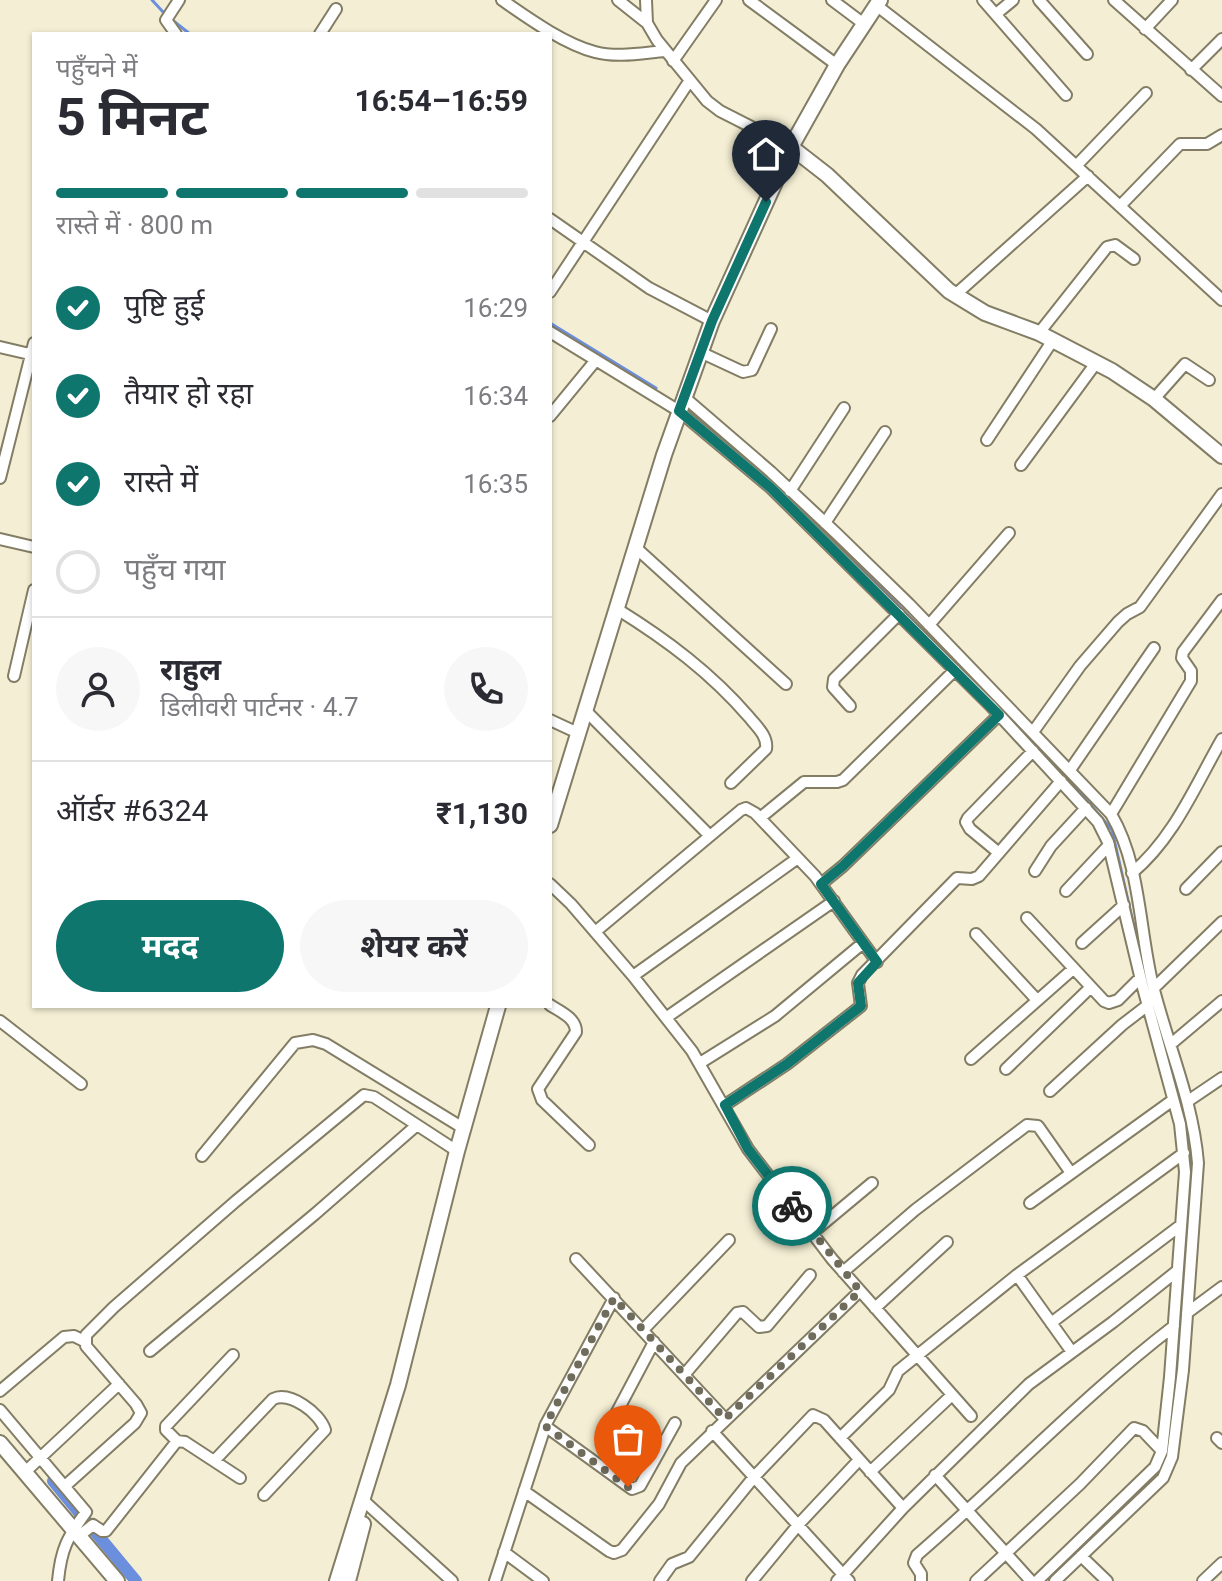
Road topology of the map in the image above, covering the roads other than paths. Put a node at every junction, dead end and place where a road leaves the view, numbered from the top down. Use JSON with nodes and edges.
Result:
{"nodes":[{"id":1,"x":179,"y":0,"type":"edge"},
{"id":2,"x":502,"y":0,"type":"edge"},
{"id":3,"x":618,"y":0,"type":"edge"},
{"id":4,"x":646,"y":0,"type":"edge"},
{"id":5,"x":716,"y":0,"type":"edge"},
{"id":6,"x":749,"y":0,"type":"edge"},
{"id":7,"x":832,"y":0,"type":"edge"},
{"id":8,"x":983,"y":0,"type":"edge"},
{"id":9,"x":1013,"y":0,"type":"edge"},
{"id":10,"x":1039,"y":0,"type":"edge"},
{"id":11,"x":1114,"y":0,"type":"edge"},
{"id":12,"x":1172,"y":0,"type":"edge"},
{"id":13,"x":878,"y":2,"type":"edge"},
{"id":14,"x":336,"y":9,"type":"dead end"},
{"id":15,"x":996,"y":14,"type":"junction"},
{"id":16,"x":647,"y":23,"type":"junction"},
{"id":17,"x":864,"y":24,"type":"junction"},
{"id":18,"x":1145,"y":29,"type":"junction"},
{"id":19,"x":175,"y":32,"type":"edge"},
{"id":20,"x":321,"y":32,"type":"edge"},
{"id":21,"x":1222,"y":39,"type":"edge"},
{"id":22,"x":665,"y":51,"type":"junction"},
{"id":23,"x":1087,"y":54,"type":"dead end"},
{"id":24,"x":673,"y":61,"type":"junction"},
{"id":25,"x":837,"y":65,"type":"junction"},
{"id":26,"x":1191,"y":70,"type":"junction"},
{"id":27,"x":690,"y":80,"type":"junction"},
{"id":28,"x":1146,"y":93,"type":"dead end"},
{"id":29,"x":1066,"y":95,"type":"dead end"},
{"id":30,"x":1222,"y":96,"type":"edge"},
{"id":31,"x":1222,"y":135,"type":"edge"},
{"id":32,"x":791,"y":147,"type":"junction"},
{"id":33,"x":1077,"y":165,"type":"junction"},
{"id":34,"x":1088,"y":176,"type":"junction"},
{"id":35,"x":1120,"y":206,"type":"junction"},
{"id":36,"x":552,"y":220,"type":"edge"},
{"id":37,"x":583,"y":242,"type":"junction"},
{"id":38,"x":1134,"y":259,"type":"dead end"},
{"id":39,"x":552,"y":289,"type":"edge"},
{"id":40,"x":955,"y":295,"type":"junction"},
{"id":41,"x":1222,"y":300,"type":"edge"},
{"id":42,"x":712,"y":321,"type":"junction"},
{"id":43,"x":771,"y":329,"type":"dead end"},
{"id":44,"x":552,"y":333,"type":"edge"},
{"id":45,"x":1039,"y":333,"type":"junction"},
{"id":46,"x":1053,"y":340,"type":"junction"},
{"id":47,"x":0,"y":347,"type":"edge"},
{"id":48,"x":32,"y":351,"type":"edge"},
{"id":49,"x":700,"y":352,"type":"junction"},
{"id":50,"x":32,"y":355,"type":"edge"},
{"id":51,"x":596,"y":360,"type":"junction"},
{"id":52,"x":1096,"y":363,"type":"junction"},
{"id":53,"x":1209,"y":380,"type":"dead end"},
{"id":54,"x":1154,"y":399,"type":"junction"},
{"id":55,"x":681,"y":404,"type":"junction"},
{"id":56,"x":844,"y":408,"type":"dead end"},
{"id":57,"x":552,"y":414,"type":"edge"},
{"id":58,"x":885,"y":432,"type":"dead end"},
{"id":59,"x":987,"y":440,"type":"dead end"},
{"id":60,"x":1222,"y":456,"type":"edge"},
{"id":61,"x":1021,"y":465,"type":"dead end"},
{"id":62,"x":0,"y":478,"type":"edge"},
{"id":63,"x":790,"y":491,"type":"junction"},
{"id":64,"x":1222,"y":494,"type":"edge"},
{"id":65,"x":825,"y":523,"type":"junction"},
{"id":66,"x":1009,"y":533,"type":"dead end"},
{"id":67,"x":0,"y":539,"type":"edge"},
{"id":68,"x":32,"y":547,"type":"edge"},
{"id":69,"x":635,"y":547,"type":"junction"},
{"id":70,"x":32,"y":599,"type":"edge"},
{"id":71,"x":1222,"y":600,"type":"edge"},
{"id":72,"x":617,"y":609,"type":"junction"},
{"id":73,"x":899,"y":614,"type":"junction"},
{"id":74,"x":929,"y":625,"type":"junction"},
{"id":75,"x":1154,"y":648,"type":"dead end"},
{"id":76,"x":955,"y":670,"type":"junction"},
{"id":77,"x":14,"y":676,"type":"dead end"},
{"id":78,"x":786,"y":684,"type":"dead end"},
{"id":79,"x":850,"y":706,"type":"dead end"},
{"id":80,"x":585,"y":710,"type":"junction"},
{"id":81,"x":999,"y":715,"type":"junction"},
{"id":82,"x":552,"y":721,"type":"edge"},
{"id":83,"x":1033,"y":732,"type":"junction"},
{"id":84,"x":578,"y":733,"type":"junction"},
{"id":85,"x":1222,"y":739,"type":"edge"},
{"id":86,"x":1033,"y":751,"type":"junction"},
{"id":87,"x":1070,"y":770,"type":"junction"},
{"id":88,"x":1061,"y":781,"type":"junction"},
{"id":89,"x":731,"y":783,"type":"dead end"},
{"id":90,"x":1086,"y":808,"type":"junction"},
{"id":91,"x":1111,"y":814,"type":"junction"},
{"id":92,"x":552,"y":818,"type":"edge"},
{"id":93,"x":760,"y":818,"type":"junction"},
{"id":94,"x":710,"y":836,"type":"junction"},
{"id":95,"x":1109,"y":845,"type":"junction"},
{"id":96,"x":1222,"y":852,"type":"edge"},
{"id":97,"x":999,"y":853,"type":"junction"},
{"id":98,"x":798,"y":858,"type":"junction"},
{"id":99,"x":1035,"y":871,"type":"dead end"},
{"id":100,"x":1132,"y":873,"type":"junction"},
{"id":101,"x":821,"y":884,"type":"junction"},
{"id":102,"x":552,"y":886,"type":"edge"},
{"id":103,"x":1186,"y":889,"type":"dead end"},
{"id":104,"x":1066,"y":891,"type":"dead end"},
{"id":105,"x":834,"y":901,"type":"junction"},
{"id":106,"x":1124,"y":905,"type":"junction"},
{"id":107,"x":1027,"y":918,"type":"dead end"},
{"id":108,"x":1222,"y":922,"type":"edge"},
{"id":109,"x":595,"y":932,"type":"junction"},
{"id":110,"x":976,"y":934,"type":"dead end"},
{"id":111,"x":863,"y":943,"type":"junction"},
{"id":112,"x":1082,"y":943,"type":"dead end"},
{"id":113,"x":877,"y":962,"type":"junction"},
{"id":114,"x":1073,"y":969,"type":"junction"},
{"id":115,"x":633,"y":976,"type":"junction"},
{"id":116,"x":1140,"y":978,"type":"junction"},
{"id":117,"x":1091,"y":987,"type":"junction"},
{"id":118,"x":1154,"y":988,"type":"junction"},
{"id":119,"x":1037,"y":1000,"type":"junction"},
{"id":120,"x":1222,"y":1001,"type":"edge"},
{"id":121,"x":1148,"y":1005,"type":"junction"},
{"id":122,"x":552,"y":1006,"type":"edge"},
{"id":123,"x":497,"y":1008,"type":"edge"},
{"id":124,"x":667,"y":1017,"type":"junction"},
{"id":125,"x":0,"y":1021,"type":"edge"},
{"id":126,"x":1171,"y":1044,"type":"junction"},
{"id":127,"x":971,"y":1059,"type":"dead end"},
{"id":128,"x":700,"y":1063,"type":"junction"},
{"id":129,"x":1006,"y":1069,"type":"dead end"},
{"id":130,"x":81,"y":1084,"type":"dead end"},
{"id":131,"x":1220,"y":1084,"type":"edge"},
{"id":132,"x":1050,"y":1091,"type":"dead end"},
{"id":133,"x":1173,"y":1100,"type":"junction"},
{"id":134,"x":1188,"y":1101,"type":"junction"},
{"id":135,"x":725,"y":1105,"type":"junction"},
{"id":136,"x":417,"y":1125,"type":"junction"},
{"id":137,"x":463,"y":1128,"type":"junction"},
{"id":138,"x":589,"y":1145,"type":"dead end"},
{"id":139,"x":457,"y":1151,"type":"junction"},
{"id":140,"x":1184,"y":1153,"type":"junction"},
{"id":141,"x":202,"y":1156,"type":"dead end"},
{"id":142,"x":1071,"y":1173,"type":"junction"},
{"id":143,"x":872,"y":1183,"type":"dead end"},
{"id":144,"x":1030,"y":1203,"type":"dead end"},
{"id":145,"x":1181,"y":1225,"type":"junction"},
{"id":146,"x":812,"y":1233,"type":"junction"},
{"id":147,"x":729,"y":1240,"type":"dead end"},
{"id":148,"x":947,"y":1242,"type":"dead end"},
{"id":149,"x":576,"y":1259,"type":"dead end"},
{"id":150,"x":1177,"y":1271,"type":"junction"},
{"id":151,"x":843,"y":1272,"type":"junction"},
{"id":152,"x":810,"y":1275,"type":"dead end"},
{"id":153,"x":1017,"y":1275,"type":"junction"},
{"id":154,"x":1222,"y":1287,"type":"edge"},
{"id":155,"x":860,"y":1291,"type":"junction"},
{"id":156,"x":614,"y":1298,"type":"junction"},
{"id":157,"x":875,"y":1308,"type":"junction"},
{"id":158,"x":1181,"y":1321,"type":"junction"},
{"id":159,"x":1051,"y":1323,"type":"junction"},
{"id":160,"x":643,"y":1330,"type":"junction"},
{"id":161,"x":84,"y":1341,"type":"junction"},
{"id":162,"x":654,"y":1342,"type":"junction"},
{"id":163,"x":150,"y":1351,"type":"dead end"},
{"id":164,"x":1072,"y":1352,"type":"junction"},
{"id":165,"x":233,"y":1355,"type":"dead end"},
{"id":166,"x":918,"y":1356,"type":"junction"},
{"id":167,"x":684,"y":1375,"type":"junction"},
{"id":168,"x":119,"y":1384,"type":"junction"},
{"id":169,"x":0,"y":1391,"type":"edge"},
{"id":170,"x":952,"y":1395,"type":"junction"},
{"id":171,"x":0,"y":1410,"type":"edge"},
{"id":172,"x":971,"y":1416,"type":"dead end"},
{"id":173,"x":725,"y":1419,"type":"junction"},
{"id":174,"x":675,"y":1423,"type":"dead end"},
{"id":175,"x":545,"y":1426,"type":"junction"},
{"id":176,"x":609,"y":1427,"type":"dead end"},
{"id":177,"x":712,"y":1431,"type":"junction"},
{"id":178,"x":840,"y":1438,"type":"junction"},
{"id":179,"x":177,"y":1441,"type":"junction"},
{"id":180,"x":2,"y":1450,"type":"edge"},
{"id":181,"x":1162,"y":1451,"type":"junction"},
{"id":182,"x":859,"y":1460,"type":"junction"},
{"id":183,"x":214,"y":1461,"type":"junction"},
{"id":184,"x":34,"y":1464,"type":"junction"},
{"id":185,"x":870,"y":1472,"type":"junction"},
{"id":186,"x":935,"y":1475,"type":"junction"},
{"id":187,"x":754,"y":1477,"type":"junction"},
{"id":188,"x":240,"y":1478,"type":"dead end"},
{"id":189,"x":65,"y":1486,"type":"junction"},
{"id":190,"x":524,"y":1491,"type":"junction"},
{"id":191,"x":264,"y":1495,"type":"dead end"},
{"id":192,"x":365,"y":1499,"type":"junction"},
{"id":193,"x":903,"y":1508,"type":"junction"},
{"id":194,"x":967,"y":1511,"type":"junction"},
{"id":195,"x":798,"y":1525,"type":"junction"},
{"id":196,"x":82,"y":1526,"type":"junction"},
{"id":197,"x":504,"y":1552,"type":"junction"},
{"id":198,"x":1007,"y":1554,"type":"junction"},
{"id":199,"x":1081,"y":1556,"type":"junction"},
{"id":200,"x":1222,"y":1563,"type":"edge"},
{"id":201,"x":843,"y":1579,"type":"edge"},
{"id":202,"x":58,"y":1581,"type":"edge"},
{"id":203,"x":117,"y":1581,"type":"edge"},
{"id":204,"x":337,"y":1581,"type":"edge"},
{"id":205,"x":348,"y":1581,"type":"edge"},
{"id":206,"x":452,"y":1581,"type":"edge"},
{"id":207,"x":495,"y":1581,"type":"edge"},
{"id":208,"x":543,"y":1581,"type":"edge"},
{"id":209,"x":660,"y":1581,"type":"edge"},
{"id":210,"x":752,"y":1581,"type":"edge"},
{"id":211,"x":921,"y":1581,"type":"edge"},
{"id":212,"x":976,"y":1581,"type":"edge"},
{"id":213,"x":1031,"y":1581,"type":"edge"},
{"id":214,"x":1037,"y":1581,"type":"edge"},
{"id":215,"x":1055,"y":1581,"type":"edge"},
{"id":216,"x":1107,"y":1581,"type":"edge"},
{"id":217,"x":1203,"y":1581,"type":"edge"}],
"edges":[{"from":1,"to":19,"type":"street"},
{"from":2,"to":22,"type":"street"},
{"from":3,"to":16,"type":"street"},
{"from":4,"to":16,"type":"street"},
{"from":5,"to":24,"type":"street"},
{"from":6,"to":25,"type":"street"},
{"from":7,"to":17,"type":"street"},
{"from":8,"to":15,"type":"street"},
{"from":9,"to":15,"type":"street"},
{"from":10,"to":23,"type":"street"},
{"from":11,"to":18,"type":"street"},
{"from":12,"to":18,"type":"street"},
{"from":13,"to":17,"type":"street"},
{"from":13,"to":33,"type":"street"},
{"from":14,"to":20,"type":"street"},
{"from":15,"to":29,"type":"street"},
{"from":16,"to":22,"type":"street"},
{"from":17,"to":25,"type":"street"},
{"from":18,"to":26,"type":"street"},
{"from":21,"to":26,"type":"street"},
{"from":22,"to":24,"type":"street"},
{"from":24,"to":27,"type":"street"},
{"from":25,"to":32,"type":"street"},
{"from":26,"to":30,"type":"street"},
{"from":27,"to":32,"type":"street"},
{"from":27,"to":37,"type":"street"},
{"from":28,"to":33,"type":"street"},
{"from":31,"to":35,"type":"street"},
{"from":32,"to":40,"type":"street"},
{"from":32,"to":42,"type":"street"},
{"from":33,"to":34,"type":"street"},
{"from":34,"to":35,"type":"street"},
{"from":34,"to":40,"type":"street"},
{"from":35,"to":41,"type":"street"},
{"from":36,"to":37,"type":"street"},
{"from":37,"to":39,"type":"street"},
{"from":37,"to":42,"type":"street"},
{"from":38,"to":45,"type":"street"},
{"from":40,"to":45,"type":"street"},
{"from":42,"to":49,"type":"street"},
{"from":43,"to":49,"type":"street"},
{"from":44,"to":51,"type":"street"},
{"from":45,"to":46,"type":"street"},
{"from":46,"to":52,"type":"street"},
{"from":46,"to":59,"type":"street"},
{"from":47,"to":48,"type":"street"},
{"from":49,"to":55,"type":"street"},
{"from":50,"to":62,"type":"street"},
{"from":51,"to":55,"type":"street"},
{"from":51,"to":57,"type":"street"},
{"from":52,"to":54,"type":"street"},
{"from":52,"to":61,"type":"street"},
{"from":53,"to":54,"type":"street"},
{"from":54,"to":60,"type":"street"},
{"from":55,"to":63,"type":"street"},
{"from":55,"to":69,"type":"street"},
{"from":55,"to":73,"type":"street"},
{"from":56,"to":63,"type":"street"},
{"from":58,"to":65,"type":"street"},
{"from":63,"to":65,"type":"street"},
{"from":64,"to":83,"type":"street"},
{"from":65,"to":74,"type":"street"},
{"from":66,"to":74,"type":"street"},
{"from":67,"to":68,"type":"street"},
{"from":69,"to":72,"type":"street"},
{"from":69,"to":78,"type":"street"},
{"from":70,"to":77,"type":"street"},
{"from":71,"to":91,"type":"street"},
{"from":72,"to":80,"type":"street"},
{"from":72,"to":89,"type":"street"},
{"from":73,"to":76,"type":"street"},
{"from":73,"to":79,"type":"street"},
{"from":74,"to":83,"type":"street"},
{"from":75,"to":87,"type":"street"},
{"from":76,"to":81,"type":"street"},
{"from":76,"to":93,"type":"street"},
{"from":80,"to":84,"type":"street"},
{"from":80,"to":94,"type":"street"},
{"from":81,"to":86,"type":"street"},
{"from":81,"to":101,"type":"street"},
{"from":82,"to":84,"type":"street"},
{"from":83,"to":87,"type":"street"},
{"from":84,"to":92,"type":"street"},
{"from":85,"to":100,"type":"street"},
{"from":86,"to":88,"type":"street"},
{"from":86,"to":97,"type":"street"},
{"from":87,"to":91,"type":"street"},
{"from":88,"to":90,"type":"street"},
{"from":88,"to":97,"type":"street"},
{"from":90,"to":95,"type":"street"},
{"from":90,"to":99,"type":"street"},
{"from":91,"to":100,"type":"street"},
{"from":93,"to":94,"type":"street"},
{"from":93,"to":98,"type":"street"},
{"from":94,"to":109,"type":"street"},
{"from":95,"to":104,"type":"street"},
{"from":95,"to":106,"type":"street"},
{"from":96,"to":103,"type":"street"},
{"from":97,"to":113,"type":"street"},
{"from":98,"to":101,"type":"street"},
{"from":98,"to":115,"type":"street"},
{"from":100,"to":118,"type":"street"},
{"from":101,"to":105,"type":"street"},
{"from":102,"to":109,"type":"street"},
{"from":105,"to":111,"type":"street"},
{"from":105,"to":124,"type":"street"},
{"from":106,"to":112,"type":"street"},
{"from":106,"to":116,"type":"street"},
{"from":107,"to":114,"type":"street"},
{"from":108,"to":118,"type":"street"},
{"from":109,"to":115,"type":"street"},
{"from":110,"to":119,"type":"street"},
{"from":111,"to":113,"type":"street"},
{"from":111,"to":128,"type":"street"},
{"from":113,"to":135,"type":"street"},
{"from":114,"to":117,"type":"street"},
{"from":114,"to":119,"type":"street"},
{"from":115,"to":124,"type":"street"},
{"from":116,"to":117,"type":"street"},
{"from":116,"to":121,"type":"street"},
{"from":117,"to":129,"type":"street"},
{"from":118,"to":126,"type":"street"},
{"from":119,"to":127,"type":"street"},
{"from":120,"to":126,"type":"street"},
{"from":121,"to":132,"type":"street"},
{"from":121,"to":133,"type":"street"},
{"from":122,"to":138,"type":"street"},
{"from":123,"to":137,"type":"street"},
{"from":124,"to":128,"type":"street"},
{"from":125,"to":130,"type":"street"},
{"from":126,"to":134,"type":"street"},
{"from":128,"to":135,"type":"street"},
{"from":131,"to":134,"type":"street"},
{"from":133,"to":140,"type":"street"},
{"from":133,"to":142,"type":"street"},
{"from":134,"to":158,"type":"street"},
{"from":135,"to":146,"type":"street"},
{"from":136,"to":139,"type":"street"},
{"from":136,"to":161,"type":"street"},
{"from":136,"to":163,"type":"street"},
{"from":137,"to":139,"type":"street"},
{"from":137,"to":141,"type":"street"},
{"from":139,"to":192,"type":"street"},
{"from":140,"to":145,"type":"street"},
{"from":140,"to":153,"type":"street"},
{"from":142,"to":144,"type":"street"},
{"from":142,"to":151,"type":"street"},
{"from":143,"to":146,"type":"street"},
{"from":145,"to":150,"type":"street"},
{"from":145,"to":159,"type":"street"},
{"from":146,"to":151,"type":"street"},
{"from":147,"to":160,"type":"street"},
{"from":148,"to":157,"type":"street"},
{"from":149,"to":156,"type":"street"},
{"from":150,"to":158,"type":"street"},
{"from":150,"to":164,"type":"street"},
{"from":151,"to":155,"type":"street"},
{"from":152,"to":167,"type":"street"},
{"from":153,"to":159,"type":"street"},
{"from":153,"to":166,"type":"street"},
{"from":154,"to":158,"type":"street"},
{"from":155,"to":157,"type":"street"},
{"from":155,"to":173,"type":"street"},
{"from":156,"to":160,"type":"street"},
{"from":156,"to":175,"type":"street"},
{"from":157,"to":166,"type":"street"},
{"from":158,"to":181,"type":"street"},
{"from":158,"to":194,"type":"street"},
{"from":158,"to":199,"type":"street"},
{"from":159,"to":164,"type":"street"},
{"from":160,"to":162,"type":"street"},
{"from":161,"to":168,"type":"street"},
{"from":161,"to":169,"type":"street"},
{"from":162,"to":167,"type":"street"},
{"from":162,"to":176,"type":"street"},
{"from":164,"to":186,"type":"street"},
{"from":165,"to":179,"type":"street"},
{"from":166,"to":170,"type":"street"},
{"from":166,"to":178,"type":"street"},
{"from":167,"to":173,"type":"street"},
{"from":168,"to":184,"type":"street"},
{"from":168,"to":189,"type":"street"},
{"from":170,"to":172,"type":"street"},
{"from":170,"to":185,"type":"street"},
{"from":171,"to":184,"type":"street"},
{"from":173,"to":177,"type":"street"},
{"from":174,"to":175,"type":"street"},
{"from":175,"to":190,"type":"street"},
{"from":177,"to":187,"type":"street"},
{"from":177,"to":190,"type":"street"},
{"from":178,"to":182,"type":"street"},
{"from":178,"to":187,"type":"street"},
{"from":179,"to":183,"type":"street"},
{"from":179,"to":196,"type":"street"},
{"from":180,"to":184,"type":"street"},
{"from":181,"to":198,"type":"street"},
{"from":181,"to":214,"type":"street"},
{"from":182,"to":185,"type":"street"},
{"from":182,"to":195,"type":"street"},
{"from":183,"to":188,"type":"street"},
{"from":183,"to":191,"type":"street"},
{"from":184,"to":189,"type":"street"},
{"from":184,"to":196,"type":"street"},
{"from":185,"to":193,"type":"street"},
{"from":186,"to":193,"type":"street"},
{"from":186,"to":194,"type":"street"},
{"from":187,"to":195,"type":"street"},
{"from":187,"to":209,"type":"street"},
{"from":189,"to":196,"type":"street"},
{"from":190,"to":197,"type":"street"},
{"from":192,"to":204,"type":"street"},
{"from":192,"to":205,"type":"street"},
{"from":192,"to":206,"type":"street"},
{"from":193,"to":201,"type":"street"},
{"from":194,"to":198,"type":"street"},
{"from":194,"to":211,"type":"street"},
{"from":195,"to":201,"type":"street"},
{"from":195,"to":210,"type":"street"},
{"from":196,"to":202,"type":"street"},
{"from":196,"to":203,"type":"street"},
{"from":197,"to":207,"type":"street"},
{"from":197,"to":208,"type":"street"},
{"from":198,"to":212,"type":"street"},
{"from":198,"to":213,"type":"street"},
{"from":199,"to":215,"type":"street"},
{"from":199,"to":216,"type":"street"},
{"from":200,"to":217,"type":"street"}]}
